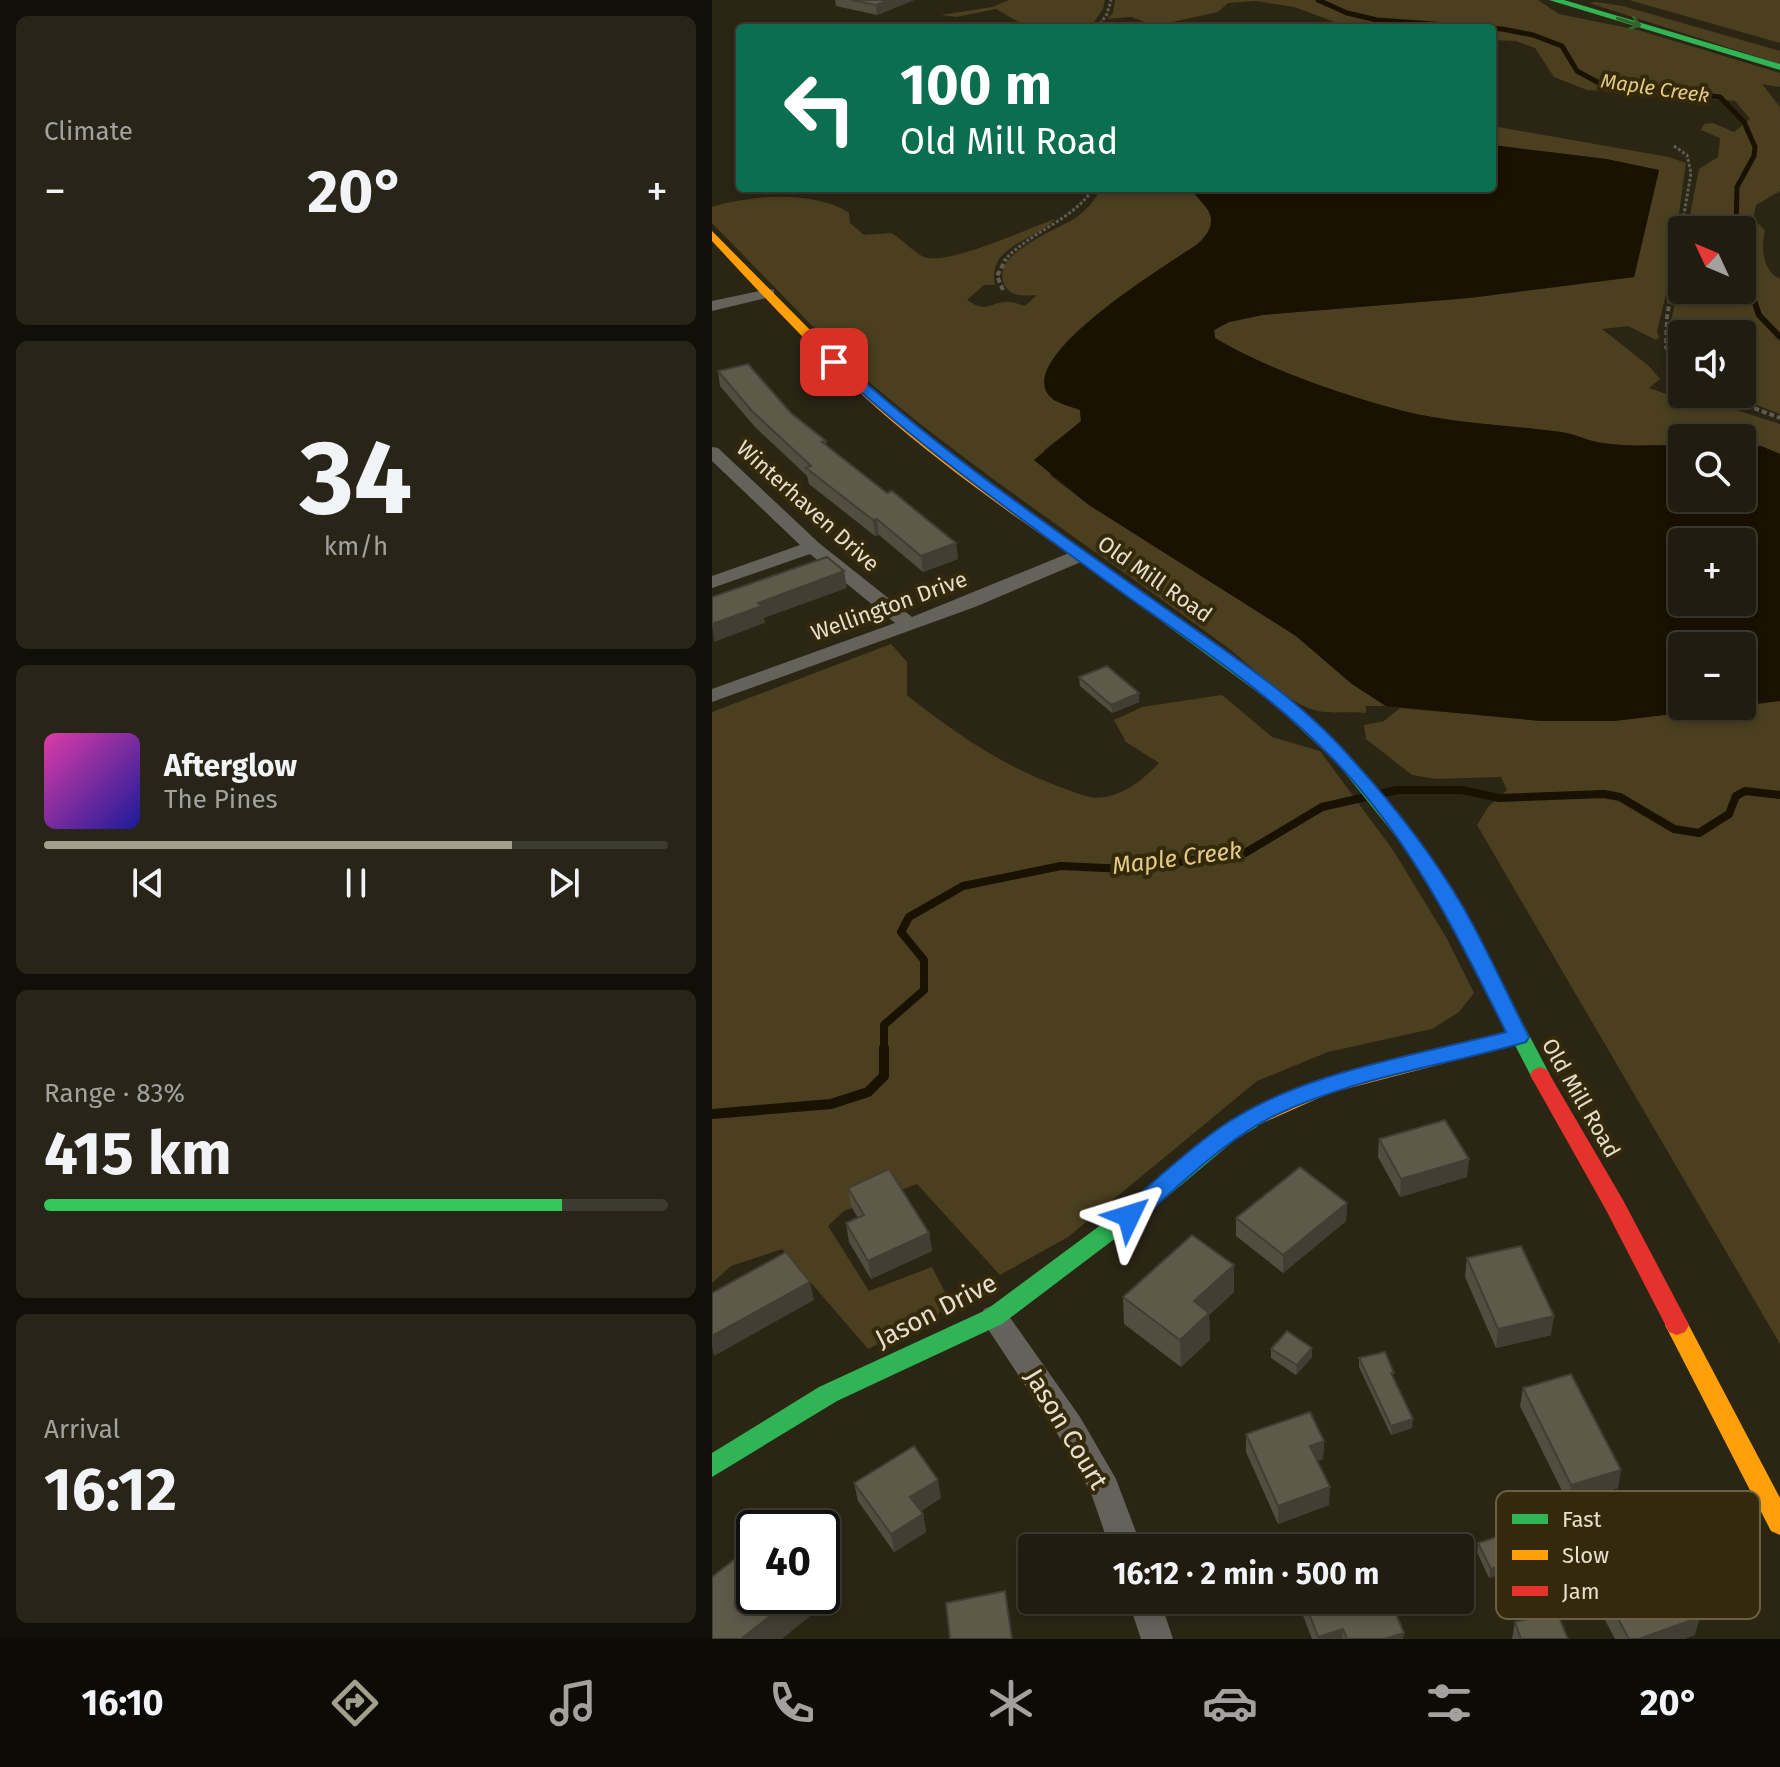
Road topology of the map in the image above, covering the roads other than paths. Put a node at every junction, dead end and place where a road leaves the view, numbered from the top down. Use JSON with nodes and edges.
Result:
{"nodes":[{"id":1,"x":1615,"y":0,"type":"edge"},
{"id":2,"x":1566,"y":1,"type":"edge"},
{"id":3,"x":1780,"y":48,"type":"edge"},
{"id":4,"x":1780,"y":67,"type":"edge"},
{"id":5,"x":712,"y":234,"type":"edge"},
{"id":6,"x":769,"y":293,"type":"junction"},
{"id":7,"x":712,"y":306,"type":"edge"},
{"id":8,"x":712,"y":452,"type":"edge"},
{"id":9,"x":813,"y":547,"type":"junction"},
{"id":10,"x":1081,"y":555,"type":"junction"},
{"id":11,"x":712,"y":582,"type":"edge"},
{"id":12,"x":910,"y":625,"type":"junction"},
{"id":13,"x":712,"y":696,"type":"edge"},
{"id":14,"x":1519,"y":1037,"type":"junction"},
{"id":15,"x":994,"y":1317,"type":"junction"},
{"id":16,"x":712,"y":1466,"type":"edge"},
{"id":17,"x":1780,"y":1523,"type":"edge"},
{"id":18,"x":1121,"y":1534,"type":"edge"},
{"id":19,"x":1149,"y":1614,"type":"edge"},
{"id":20,"x":1157,"y":1639,"type":"edge"}],
"edges":[{"from":1,"to":3,"type":"main road"},
{"from":2,"to":4,"type":"main road","one_way":true},
{"from":5,"to":6,"type":"main road","name":"Old Mill Road"},
{"from":6,"to":7,"type":"street"},
{"from":6,"to":10,"type":"main road","name":"Old Mill Road"},
{"from":8,"to":9,"type":"street","name":"Winterhaven Drive"},
{"from":9,"to":11,"type":"street"},
{"from":9,"to":12,"type":"street","name":"Winterhaven Drive"},
{"from":10,"to":12,"type":"street","name":"Wellington Drive"},
{"from":10,"to":14,"type":"main road","name":"Old Mill Road"},
{"from":12,"to":13,"type":"street","name":"Wellington Drive"},
{"from":14,"to":15,"type":"main road","name":"Jason Drive"},
{"from":14,"to":17,"type":"main road","name":"Old Mill Road"},
{"from":15,"to":16,"type":"main road","name":"Jason Drive"},
{"from":15,"to":18,"type":"street","name":"Jason Court"},
{"from":19,"to":20,"type":"street"}]}
